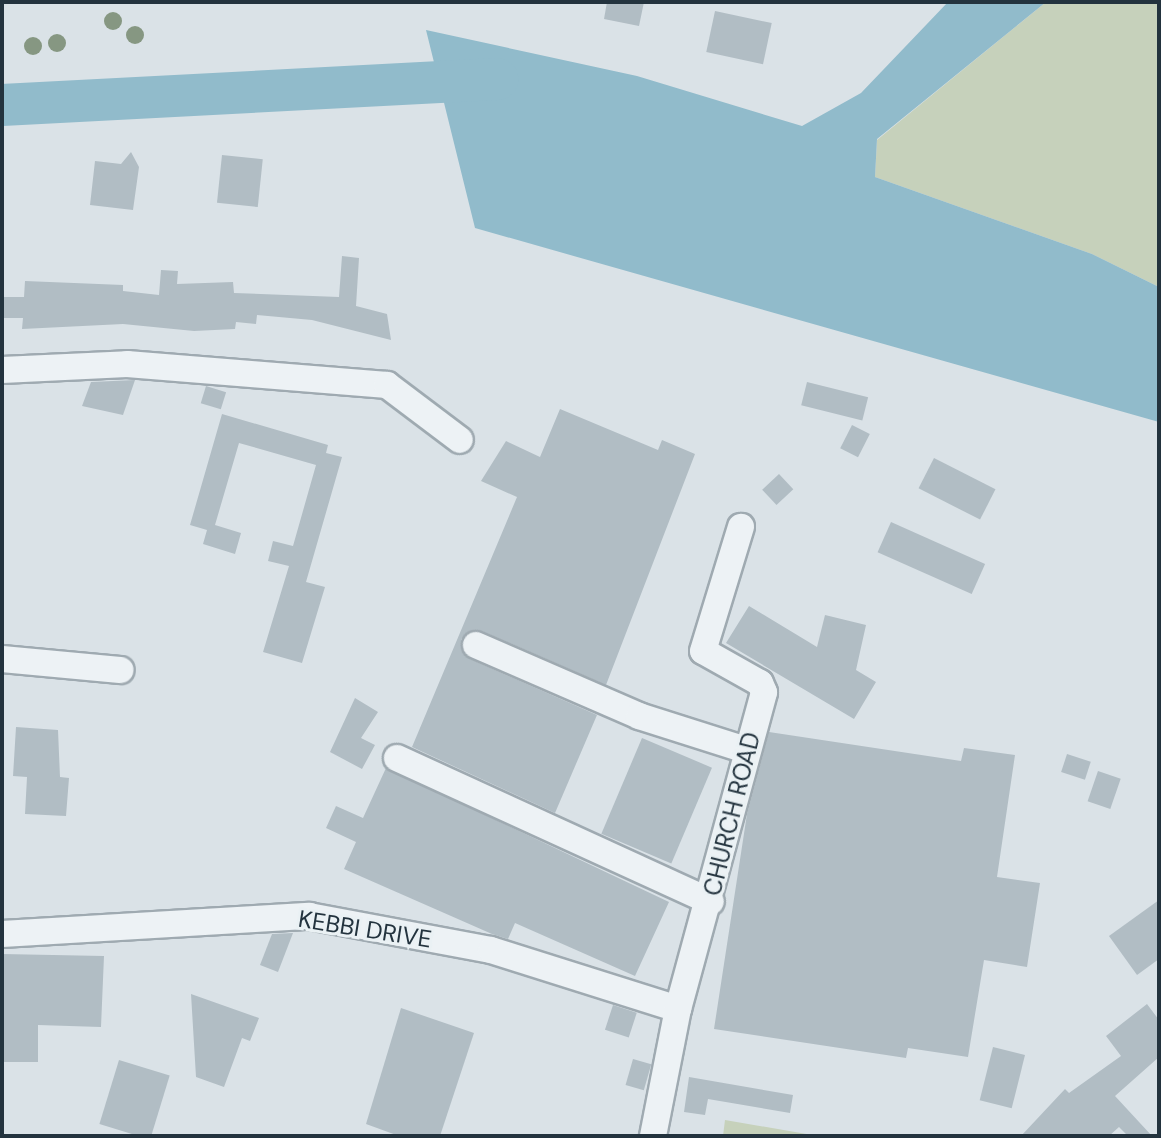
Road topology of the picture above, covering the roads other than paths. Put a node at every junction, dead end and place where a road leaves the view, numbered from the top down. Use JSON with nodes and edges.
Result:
{"nodes":[{"id":1,"x":2,"y":370,"type":"edge"},
{"id":2,"x":460,"y":440,"type":"dead end"},
{"id":3,"x":741,"y":527,"type":"dead end"},
{"id":4,"x":476,"y":645,"type":"dead end"},
{"id":5,"x":2,"y":659,"type":"edge"},
{"id":6,"x":120,"y":670,"type":"dead end"},
{"id":7,"x":746,"y":750,"type":"junction"},
{"id":8,"x":397,"y":758,"type":"dead end"},
{"id":9,"x":711,"y":902,"type":"junction"},
{"id":10,"x":2,"y":934,"type":"edge"},
{"id":11,"x":678,"y":1009,"type":"junction"},
{"id":12,"x":653,"y":1136,"type":"edge"}],
"edges":[{"from":1,"to":2,"type":"street"},
{"from":3,"to":7,"type":"street","name":"CHURCH ROAD"},
{"from":4,"to":7,"type":"street"},
{"from":5,"to":6,"type":"street"},
{"from":7,"to":9,"type":"street","name":"CHURCH ROAD"},
{"from":8,"to":9,"type":"street"},
{"from":9,"to":11,"type":"street","name":"CHURCH ROAD"},
{"from":10,"to":11,"type":"street","name":"KEBBI DRIVE"},
{"from":11,"to":12,"type":"street","name":"CHURCH ROAD"}]}
